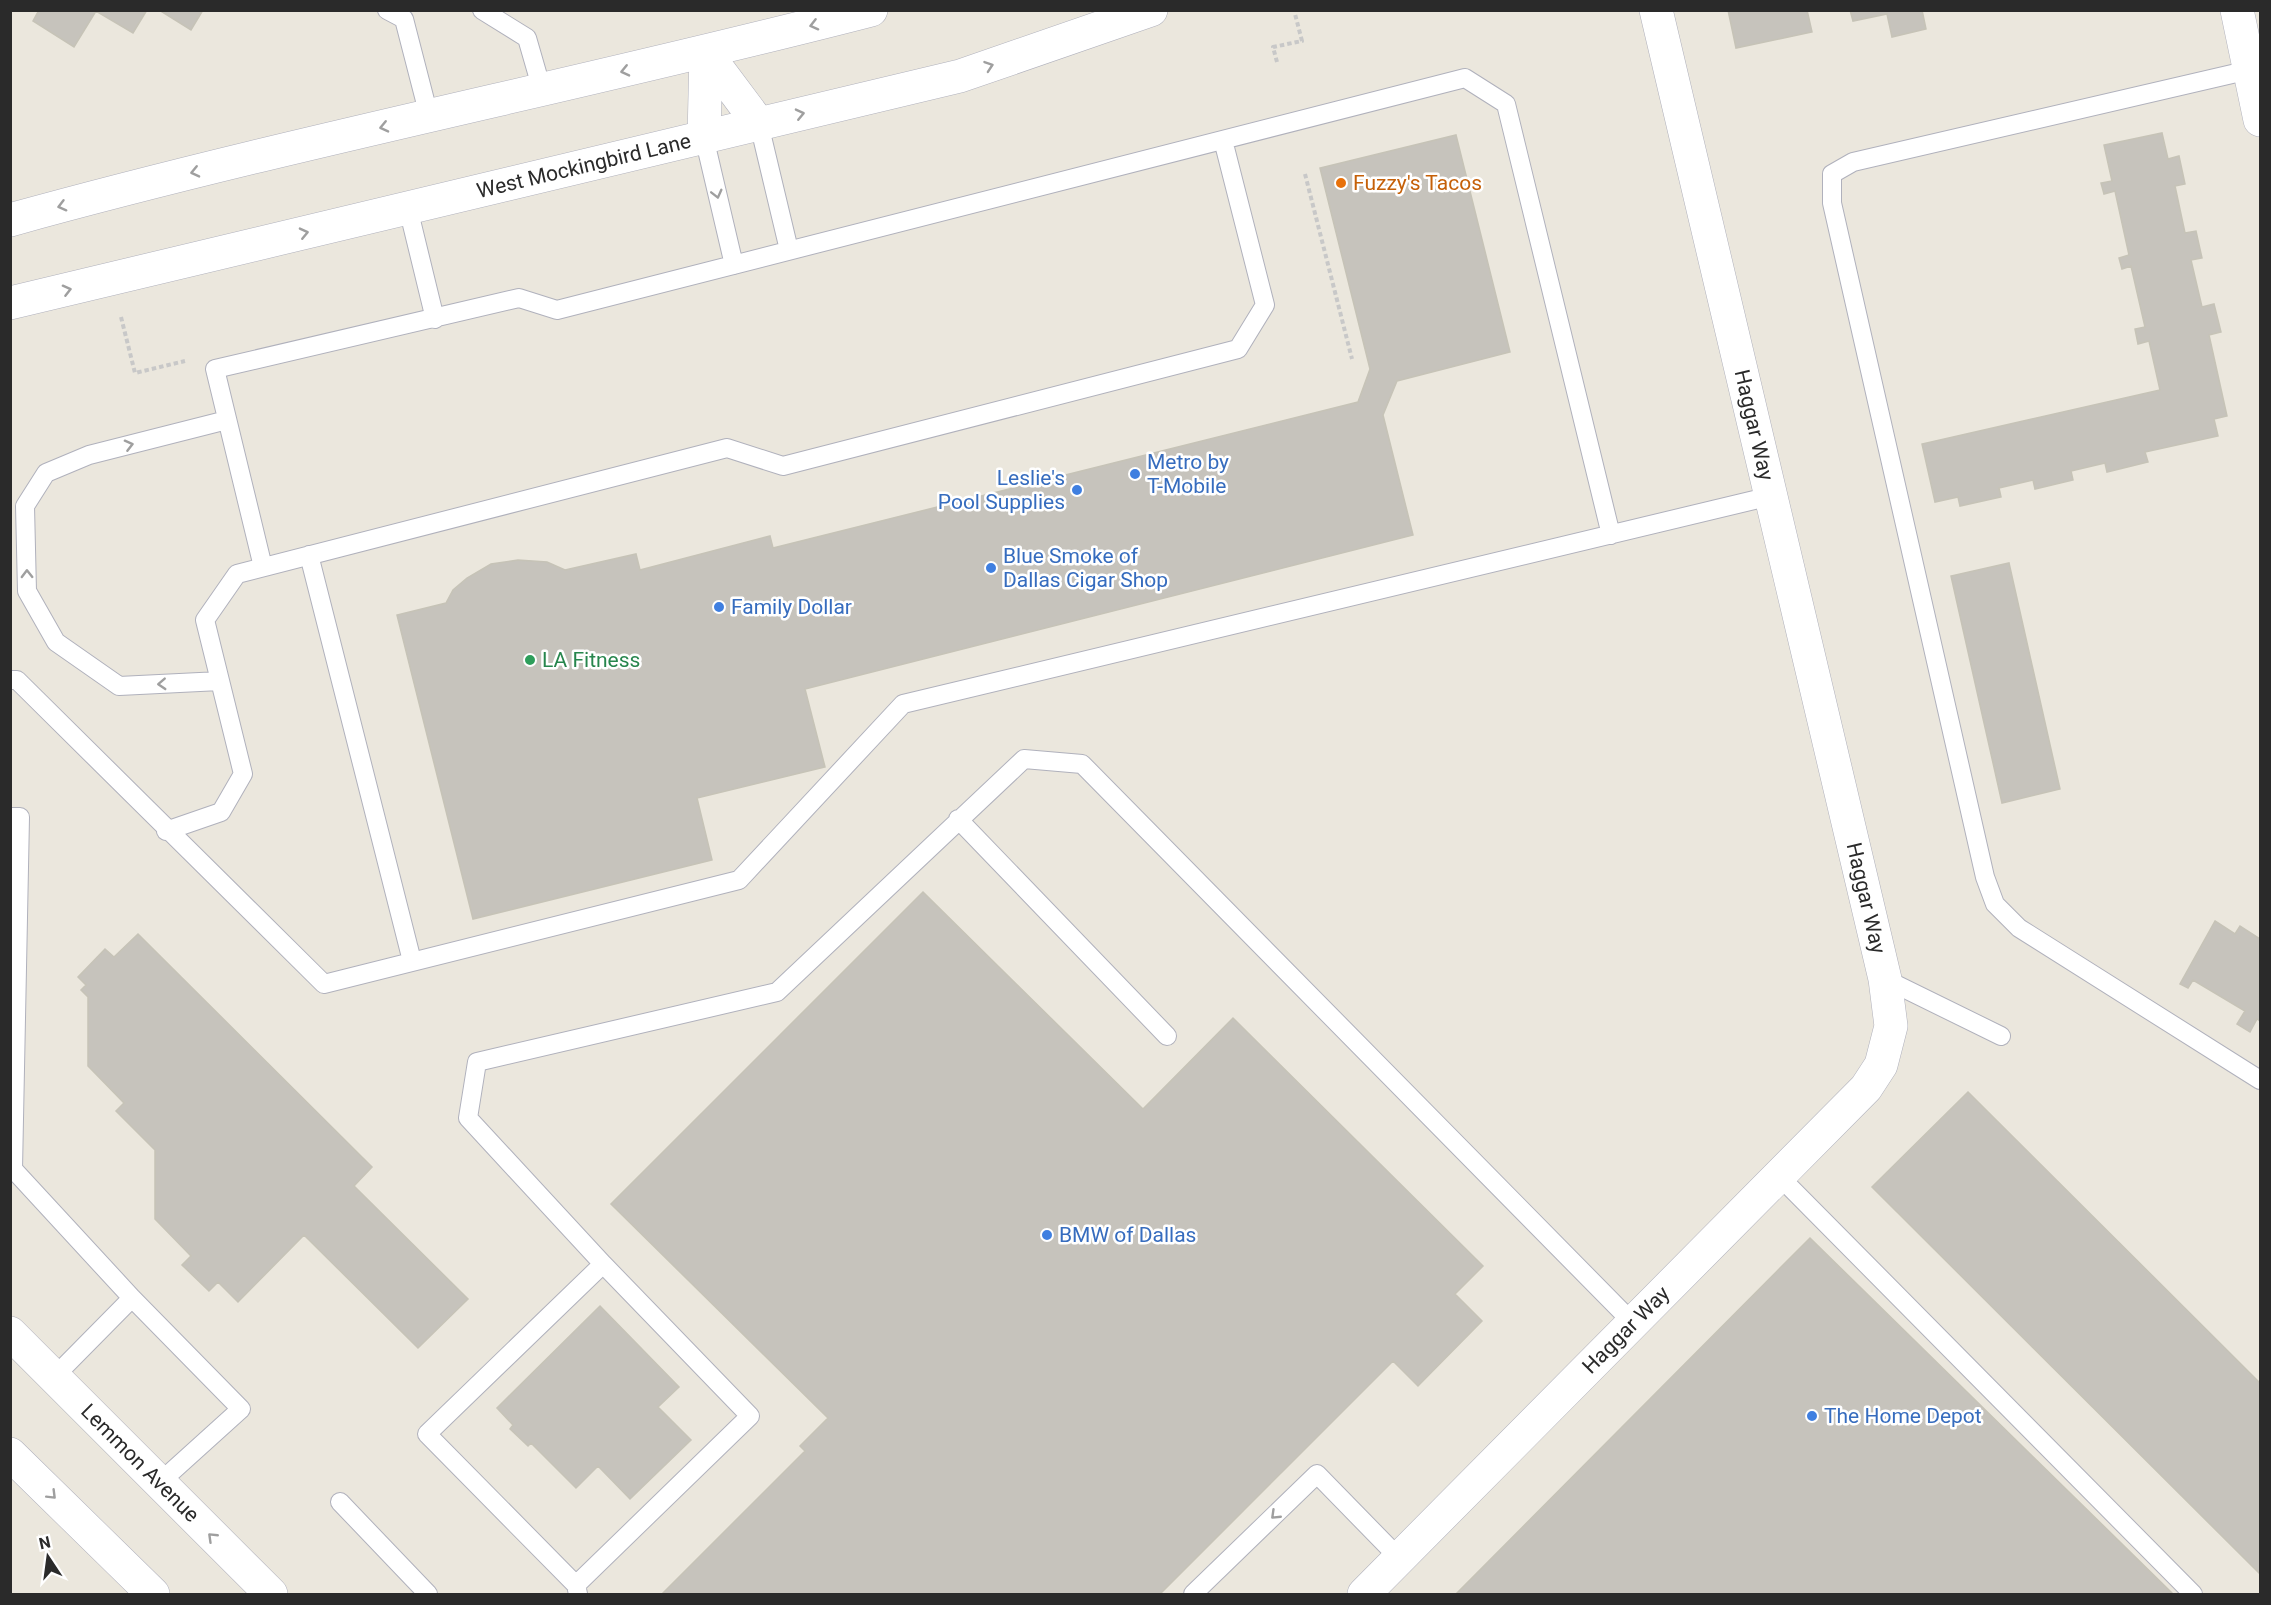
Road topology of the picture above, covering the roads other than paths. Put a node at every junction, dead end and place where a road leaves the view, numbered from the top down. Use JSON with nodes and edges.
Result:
{"nodes":[{"id":1,"x":387,"y":10,"type":"edge"},
{"id":2,"x":482,"y":10,"type":"edge"},
{"id":3,"x":871,"y":10,"type":"edge"},
{"id":4,"x":1151,"y":10,"type":"edge"},
{"id":5,"x":1656,"y":10,"type":"edge"},
{"id":6,"x":2237,"y":10,"type":"edge"},
{"id":7,"x":706,"y":52,"type":"junction"},
{"id":8,"x":2255,"y":68,"type":"edge"},
{"id":9,"x":542,"y":90,"type":"junction"},
{"id":10,"x":429,"y":116,"type":"junction"},
{"id":11,"x":2260,"y":120,"type":"edge"},
{"id":12,"x":759,"y":124,"type":"junction"},
{"id":13,"x":704,"y":137,"type":"junction"},
{"id":14,"x":1223,"y":140,"type":"junction"},
{"id":15,"x":408,"y":208,"type":"junction"},
{"id":16,"x":10,"y":220,"type":"edge"},
{"id":17,"x":789,"y":250,"type":"junction"},
{"id":18,"x":735,"y":265,"type":"junction"},
{"id":19,"x":10,"y":303,"type":"edge"},
{"id":20,"x":435,"y":319,"type":"junction"},
{"id":21,"x":227,"y":420,"type":"junction"},
{"id":22,"x":1771,"y":496,"type":"junction"},
{"id":23,"x":1611,"y":535,"type":"junction"},
{"id":24,"x":309,"y":555,"type":"junction"},
{"id":25,"x":263,"y":567,"type":"junction"},
{"id":26,"x":10,"y":680,"type":"edge"},
{"id":27,"x":220,"y":681,"type":"junction"},
{"id":28,"x":10,"y":817,"type":"edge"},
{"id":29,"x":958,"y":819,"type":"junction"},
{"id":30,"x":166,"y":831,"type":"junction"},
{"id":31,"x":412,"y":961,"type":"junction"},
{"id":32,"x":1885,"y":979,"type":"junction"},
{"id":33,"x":2001,"y":1035,"type":"dead end"},
{"id":34,"x":1167,"y":1036,"type":"dead end"},
{"id":35,"x":2260,"y":1080,"type":"edge"},
{"id":36,"x":1780,"y":1177,"type":"junction"},
{"id":37,"x":603,"y":1264,"type":"junction"},
{"id":38,"x":132,"y":1298,"type":"junction"},
{"id":39,"x":1634,"y":1323,"type":"junction"},
{"id":40,"x":10,"y":1333,"type":"edge"},
{"id":41,"x":55,"y":1376,"type":"junction"},
{"id":42,"x":10,"y":1454,"type":"edge"},
{"id":43,"x":158,"y":1484,"type":"junction"},
{"id":44,"x":340,"y":1502,"type":"dead end"},
{"id":45,"x":1400,"y":1559,"type":"junction"},
{"id":46,"x":577,"y":1590,"type":"edge"},
{"id":47,"x":153,"y":1594,"type":"edge"},
{"id":48,"x":271,"y":1594,"type":"edge"},
{"id":49,"x":428,"y":1594,"type":"edge"},
{"id":50,"x":1193,"y":1594,"type":"edge"},
{"id":51,"x":1364,"y":1594,"type":"edge"},
{"id":52,"x":2193,"y":1594,"type":"edge"}],
"edges":[{"from":1,"to":10,"type":"lane"},
{"from":2,"to":9,"type":"lane"},
{"from":3,"to":7,"type":"main road","one_way":true},
{"from":12,"to":4,"type":"main road","name":"West Mockingbird Lane","one_way":true},
{"from":5,"to":22,"type":"main road","name":"Haggar Way"},
{"from":6,"to":8,"type":"main road"},
{"from":7,"to":9,"type":"main road","one_way":true},
{"from":7,"to":12,"type":"main road"},
{"from":7,"to":13,"type":"main road"},
{"from":8,"to":11,"type":"main road"},
{"from":8,"to":35,"type":"lane"},
{"from":9,"to":10,"type":"main road"},
{"from":10,"to":16,"type":"main road","one_way":true},
{"from":12,"to":13,"type":"main road","name":"West Mockingbird Lane"},
{"from":12,"to":17,"type":"lane"},
{"from":13,"to":15,"type":"main road","name":"West Mockingbird Lane"},
{"from":13,"to":18,"type":"lane","one_way":true},
{"from":14,"to":17,"type":"lane"},
{"from":14,"to":23,"type":"lane"},
{"from":14,"to":24,"type":"lane"},
{"from":19,"to":15,"type":"main road","name":"West Mockingbird Lane","one_way":true},
{"from":15,"to":20,"type":"lane"},
{"from":17,"to":18,"type":"lane"},
{"from":18,"to":20,"type":"lane"},
{"from":20,"to":21,"type":"lane"},
{"from":21,"to":25,"type":"lane"},
{"from":27,"to":21,"type":"lane","one_way":true},
{"from":22,"to":23,"type":"lane"},
{"from":22,"to":32,"type":"main road","name":"Haggar Way"},
{"from":23,"to":31,"type":"lane"},
{"from":24,"to":25,"type":"lane"},
{"from":24,"to":31,"type":"lane"},
{"from":25,"to":27,"type":"lane"},
{"from":26,"to":30,"type":"lane"},
{"from":27,"to":30,"type":"lane"},
{"from":28,"to":38,"type":"lane"},
{"from":29,"to":34,"type":"lane"},
{"from":29,"to":37,"type":"lane"},
{"from":29,"to":39,"type":"lane"},
{"from":30,"to":31,"type":"lane"},
{"from":32,"to":33,"type":"lane"},
{"from":32,"to":36,"type":"main road","name":"Haggar Way"},
{"from":36,"to":39,"type":"main road","name":"Haggar Way"},
{"from":36,"to":52,"type":"lane"},
{"from":37,"to":46,"type":"lane"},
{"from":37,"to":46,"type":"lane"},
{"from":38,"to":41,"type":"lane"},
{"from":38,"to":43,"type":"lane"},
{"from":39,"to":45,"type":"main road","name":"Haggar Way"},
{"from":40,"to":41,"type":"main road","name":"Lemmon Avenue"},
{"from":41,"to":43,"type":"main road","name":"Lemmon Avenue"},
{"from":42,"to":47,"type":"main road","one_way":true},
{"from":48,"to":43,"type":"main road","name":"Lemmon Avenue","one_way":true},
{"from":44,"to":49,"type":"lane"},
{"from":45,"to":50,"type":"lane","one_way":true},
{"from":45,"to":51,"type":"main road","name":"Haggar Way"}]}
